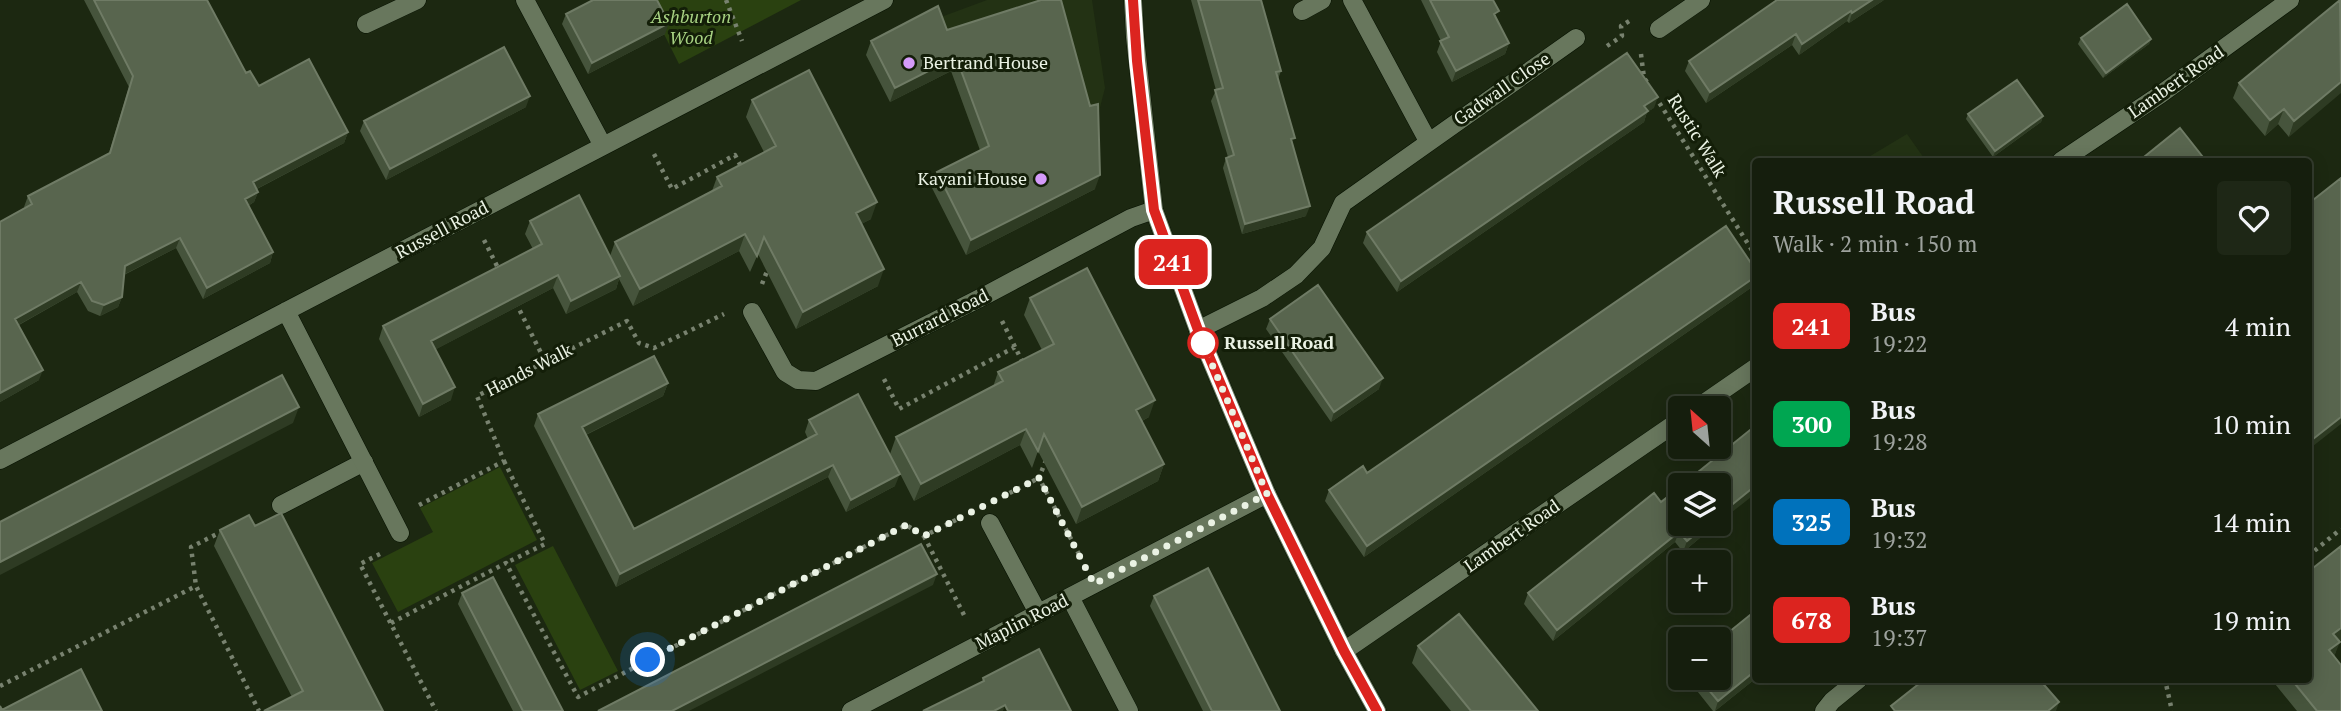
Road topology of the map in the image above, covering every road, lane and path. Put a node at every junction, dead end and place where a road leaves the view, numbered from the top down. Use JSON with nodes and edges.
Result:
{"nodes":[{"id":1,"x":417,"y":0,"type":"edge"},
{"id":2,"x":525,"y":0,"type":"edge"},
{"id":3,"x":726,"y":0,"type":"edge"},
{"id":4,"x":884,"y":0,"type":"edge"},
{"id":5,"x":1133,"y":0,"type":"edge"},
{"id":6,"x":1322,"y":0,"type":"edge"},
{"id":7,"x":1352,"y":0,"type":"edge"},
{"id":8,"x":1701,"y":0,"type":"edge"},
{"id":9,"x":2290,"y":0,"type":"edge"},
{"id":10,"x":1302,"y":11,"type":"dead end"},
{"id":11,"x":366,"y":24,"type":"dead end"},
{"id":12,"x":1653,"y":27,"type":"junction"},
{"id":13,"x":1576,"y":38,"type":"dead end"},
{"id":14,"x":1600,"y":50,"type":"dead end"},
{"id":15,"x":753,"y":68,"type":"junction"},
{"id":16,"x":640,"y":128,"type":"junction"},
{"id":17,"x":1428,"y":141,"type":"junction"},
{"id":18,"x":603,"y":146,"type":"junction"},
{"id":19,"x":2065,"y":158,"type":"edge"},
{"id":20,"x":748,"y":180,"type":"edge"},
{"id":21,"x":1154,"y":210,"type":"junction"},
{"id":22,"x":471,"y":215,"type":"junction"},
{"id":23,"x":1752,"y":250,"type":"edge"},
{"id":24,"x":770,"y":264,"type":"edge"},
{"id":25,"x":503,"y":278,"type":"edge"},
{"id":26,"x":761,"y":286,"type":"dead end"},
{"id":27,"x":988,"y":294,"type":"junction"},
{"id":28,"x":515,"y":302,"type":"edge"},
{"id":29,"x":744,"y":310,"type":"joint"},
{"id":30,"x":286,"y":312,"type":"junction"},
{"id":31,"x":1198,"y":330,"type":"junction"},
{"id":32,"x":1015,"y":347,"type":"junction"},
{"id":33,"x":870,"y":353,"type":"junction"},
{"id":34,"x":545,"y":361,"type":"junction"},
{"id":35,"x":1752,"y":370,"type":"edge"},
{"id":36,"x":1027,"y":371,"type":"edge"},
{"id":37,"x":1714,"y":396,"type":"edge"},
{"id":38,"x":1668,"y":428,"type":"edge"},
{"id":39,"x":1048,"y":455,"type":"edge"},
{"id":40,"x":0,"y":460,"type":"edge"},
{"id":41,"x":504,"y":461,"type":"junction"},
{"id":42,"x":364,"y":462,"type":"junction"},
{"id":43,"x":1039,"y":478,"type":"junction"},
{"id":44,"x":1267,"y":494,"type":"junction"},
{"id":45,"x":993,"y":501,"type":"dead end"},
{"id":46,"x":281,"y":505,"type":"dead end"},
{"id":47,"x":970,"y":513,"type":"dead end"},
{"id":48,"x":990,"y":523,"type":"dead end"},
{"id":49,"x":397,"y":526,"type":"joint"},
{"id":50,"x":231,"y":528,"type":"edge"},
{"id":51,"x":2341,"y":528,"type":"edge"},
{"id":52,"x":924,"y":536,"type":"junction"},
{"id":53,"x":2312,"y":553,"type":"edge"},
{"id":54,"x":506,"y":563,"type":"junction"},
{"id":55,"x":360,"y":564,"type":"dead end"},
{"id":56,"x":1094,"y":584,"type":"junction"},
{"id":57,"x":196,"y":586,"type":"junction"},
{"id":58,"x":1070,"y":597,"type":"junction"},
{"id":59,"x":1038,"y":613,"type":"junction"},
{"id":60,"x":391,"y":623,"type":"junction"},
{"id":61,"x":979,"y":644,"type":"junction"},
{"id":62,"x":1344,"y":651,"type":"junction"},
{"id":63,"x":1854,"y":683,"type":"edge"},
{"id":64,"x":2167,"y":683,"type":"edge"},
{"id":65,"x":0,"y":686,"type":"edge"},
{"id":66,"x":259,"y":711,"type":"edge"},
{"id":67,"x":436,"y":711,"type":"edge"},
{"id":68,"x":851,"y":711,"type":"edge"},
{"id":69,"x":1129,"y":711,"type":"edge"},
{"id":70,"x":1377,"y":711,"type":"edge"},
{"id":71,"x":1824,"y":711,"type":"edge"},
{"id":72,"x":2172,"y":711,"type":"edge"}],
"edges":[{"from":1,"to":11,"type":"street"},
{"from":2,"to":18,"type":"street"},
{"from":3,"to":15,"type":"path"},
{"from":4,"to":15,"type":"street","name":"Russell Road"},
{"from":5,"to":21,"type":"street"},
{"from":6,"to":10,"type":"street"},
{"from":7,"to":17,"type":"street"},
{"from":8,"to":12,"type":"street"},
{"from":9,"to":19,"type":"street","name":"Lambert Road"},
{"from":12,"to":14,"type":"path"},
{"from":12,"to":23,"type":"path","name":"Rustic Walk"},
{"from":13,"to":17,"type":"street","name":"Gadwall Close"},
{"from":15,"to":16,"type":"street","name":"Russell Road"},
{"from":16,"to":18,"type":"street","name":"Russell Road"},
{"from":16,"to":20,"type":"path"},
{"from":17,"to":31,"type":"street","name":"Gadwall Close"},
{"from":18,"to":22,"type":"street","name":"Russell Road"},
{"from":21,"to":27,"type":"street","name":"Burrard Road"},
{"from":21,"to":31,"type":"street"},
{"from":22,"to":25,"type":"path"},
{"from":22,"to":30,"type":"street","name":"Russell Road"},
{"from":24,"to":26,"type":"path"},
{"from":27,"to":32,"type":"path"},
{"from":27,"to":33,"type":"street","name":"Burrard Road"},
{"from":28,"to":34,"type":"path"},
{"from":29,"to":33,"type":"street","name":"Burrard Road"},
{"from":29,"to":34,"type":"path","name":"Hands Walk"},
{"from":30,"to":40,"type":"street","name":"Russell Road"},
{"from":30,"to":42,"type":"street"},
{"from":31,"to":44,"type":"street"},
{"from":32,"to":33,"type":"path"},
{"from":32,"to":36,"type":"path"},
{"from":34,"to":41,"type":"path","name":"Hands Walk"},
{"from":35,"to":37,"type":"street"},
{"from":38,"to":62,"type":"street","name":"Lambert Road"},
{"from":39,"to":43,"type":"path"},
{"from":41,"to":49,"type":"path"},
{"from":41,"to":54,"type":"path"},
{"from":42,"to":46,"type":"street"},
{"from":42,"to":49,"type":"street"},
{"from":43,"to":45,"type":"path"},
{"from":43,"to":56,"type":"path"},
{"from":44,"to":56,"type":"street","name":"Maplin Road"},
{"from":44,"to":62,"type":"street"},
{"from":47,"to":52,"type":"path"},
{"from":48,"to":59,"type":"street"},
{"from":50,"to":57,"type":"path"},
{"from":51,"to":53,"type":"path"},
{"from":52,"to":54,"type":"path"},
{"from":52,"to":61,"type":"path"},
{"from":54,"to":60,"type":"path"},
{"from":55,"to":60,"type":"path"},
{"from":56,"to":58,"type":"street","name":"Maplin Road"},
{"from":57,"to":65,"type":"path"},
{"from":57,"to":66,"type":"path"},
{"from":58,"to":59,"type":"street","name":"Maplin Road"},
{"from":58,"to":69,"type":"street"},
{"from":59,"to":61,"type":"street","name":"Maplin Road"},
{"from":60,"to":67,"type":"path"},
{"from":61,"to":68,"type":"street","name":"Maplin Road"},
{"from":62,"to":70,"type":"street"},
{"from":63,"to":71,"type":"street"},
{"from":64,"to":72,"type":"path"}]}
